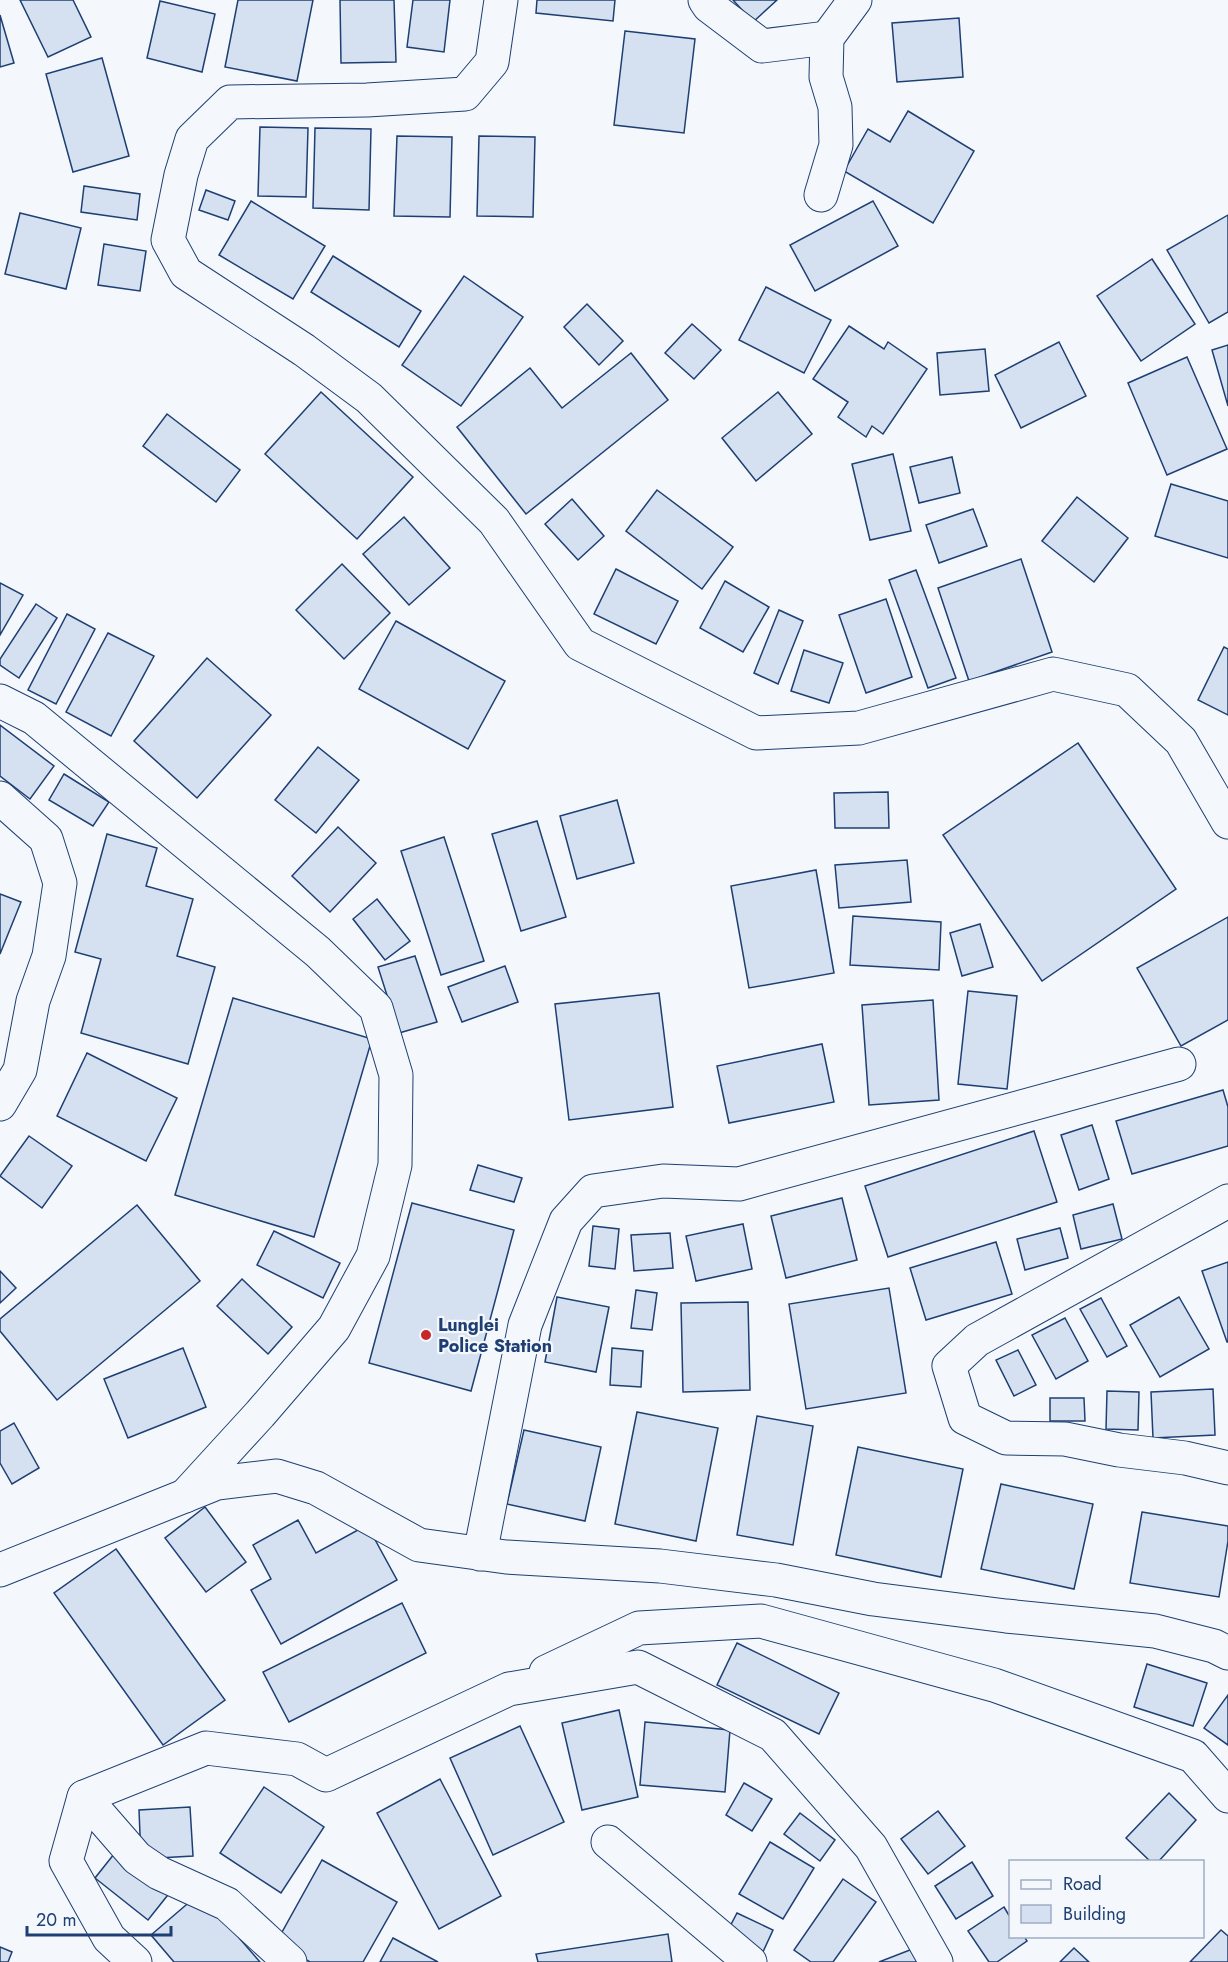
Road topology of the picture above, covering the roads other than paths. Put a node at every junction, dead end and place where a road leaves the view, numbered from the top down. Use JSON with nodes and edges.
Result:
{"nodes":[{"id":1,"x":501,"y":0,"type":"edge"},
{"id":2,"x":705,"y":0,"type":"edge"},
{"id":3,"x":855,"y":0,"type":"edge"},
{"id":4,"x":827,"y":38,"type":"junction"},
{"id":5,"x":821,"y":195,"type":"dead end"},
{"id":6,"x":0,"y":701,"type":"edge"},
{"id":7,"x":0,"y":798,"type":"edge"},
{"id":8,"x":1228,"y":822,"type":"edge"},
{"id":9,"x":1179,"y":1064,"type":"dead end"},
{"id":10,"x":0,"y":1104,"type":"edge"},
{"id":11,"x":1228,"y":1201,"type":"edge"},
{"id":12,"x":1228,"y":1468,"type":"edge"},
{"id":13,"x":185,"y":1496,"type":"junction"},
{"id":14,"x":480,"y":1554,"type":"junction"},
{"id":15,"x":0,"y":1570,"type":"edge"},
{"id":16,"x":1228,"y":1653,"type":"edge"},
{"id":17,"x":509,"y":1689,"type":"junction"},
{"id":18,"x":1228,"y":1796,"type":"edge"},
{"id":19,"x":84,"y":1797,"type":"junction"},
{"id":20,"x":608,"y":1842,"type":"dead end"},
{"id":21,"x":135,"y":1962,"type":"edge"},
{"id":22,"x":290,"y":1962,"type":"edge"},
{"id":23,"x":750,"y":1962,"type":"edge"},
{"id":24,"x":936,"y":1962,"type":"edge"}],
"edges":[{"from":1,"to":8,"type":"street"},
{"from":2,"to":4,"type":"street"},
{"from":3,"to":4,"type":"street"},
{"from":4,"to":5,"type":"street"},
{"from":6,"to":13,"type":"street"},
{"from":7,"to":10,"type":"street"},
{"from":9,"to":14,"type":"street"},
{"from":11,"to":12,"type":"street"},
{"from":13,"to":14,"type":"street"},
{"from":13,"to":15,"type":"street"},
{"from":14,"to":16,"type":"street"},
{"from":17,"to":18,"type":"street"},
{"from":17,"to":19,"type":"street"},
{"from":17,"to":24,"type":"street"},
{"from":19,"to":21,"type":"street"},
{"from":19,"to":22,"type":"street"},
{"from":20,"to":23,"type":"street"}]}
